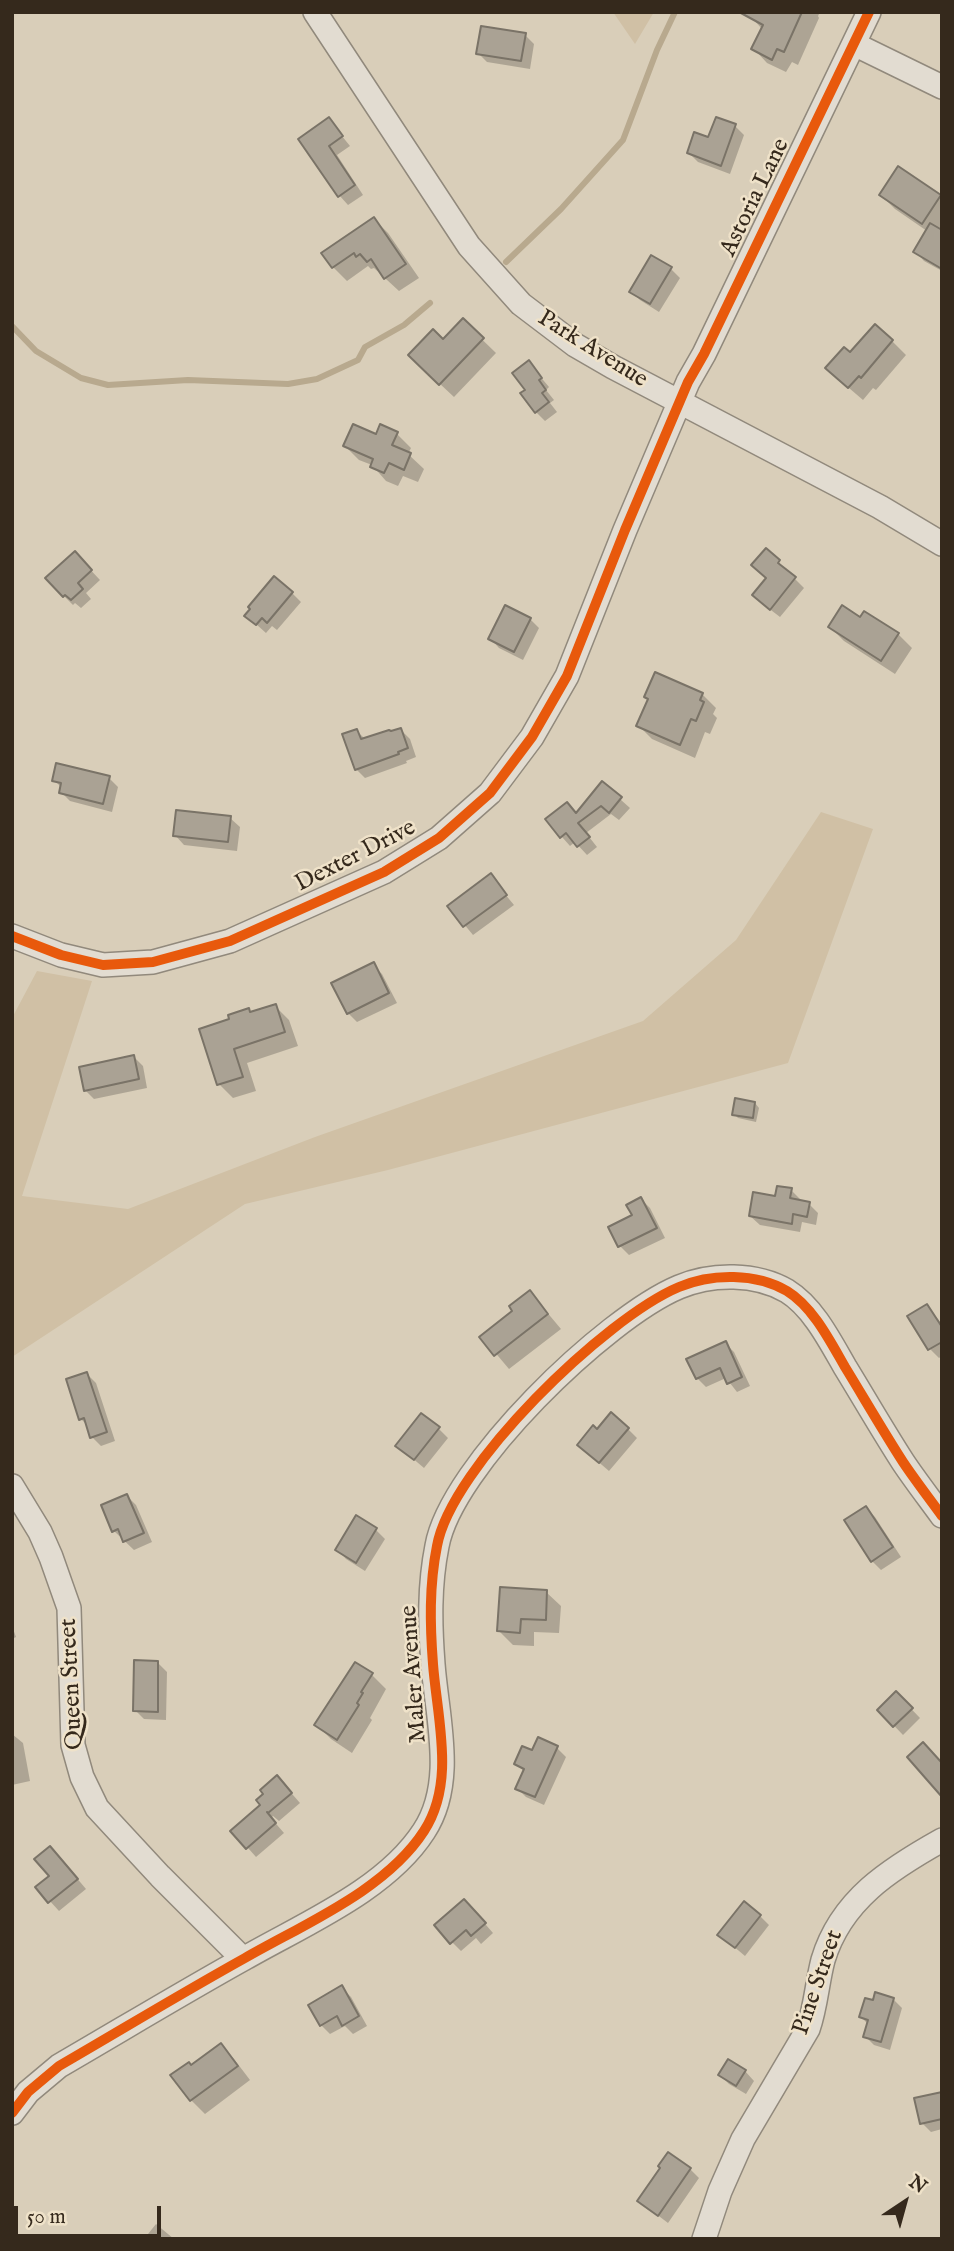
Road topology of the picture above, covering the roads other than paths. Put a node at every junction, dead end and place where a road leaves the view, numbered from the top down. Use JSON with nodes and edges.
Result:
{"nodes":[{"id":1,"x":315,"y":12,"type":"edge"},
{"id":2,"x":869,"y":12,"type":"edge"},
{"id":3,"x":854,"y":44,"type":"junction"},
{"id":4,"x":942,"y":87,"type":"edge"},
{"id":5,"x":681,"y":403,"type":"junction"},
{"id":6,"x":942,"y":544,"type":"edge"},
{"id":7,"x":12,"y":936,"type":"edge"},
{"id":8,"x":12,"y":1486,"type":"edge"},
{"id":9,"x":942,"y":1516,"type":"edge"},
{"id":10,"x":942,"y":1840,"type":"edge"},
{"id":11,"x":243,"y":1959,"type":"junction"},
{"id":12,"x":12,"y":2113,"type":"edge"},
{"id":13,"x":704,"y":2239,"type":"edge"}],
"edges":[{"from":1,"to":5,"type":"street","name":"Park Avenue"},
{"from":2,"to":3,"type":"street","name":"Astoria Lane"},
{"from":3,"to":4,"type":"street"},
{"from":3,"to":5,"type":"street","name":"Astoria Lane"},
{"from":5,"to":6,"type":"street","name":"Park Avenue"},
{"from":5,"to":7,"type":"street","name":"Dexter Drive"},
{"from":8,"to":11,"type":"street","name":"Queen Street"},
{"from":9,"to":11,"type":"street","name":"Maler Avenue"},
{"from":10,"to":13,"type":"street","name":"Pine Street"},
{"from":11,"to":12,"type":"street","name":"Maler Avenue"}]}
